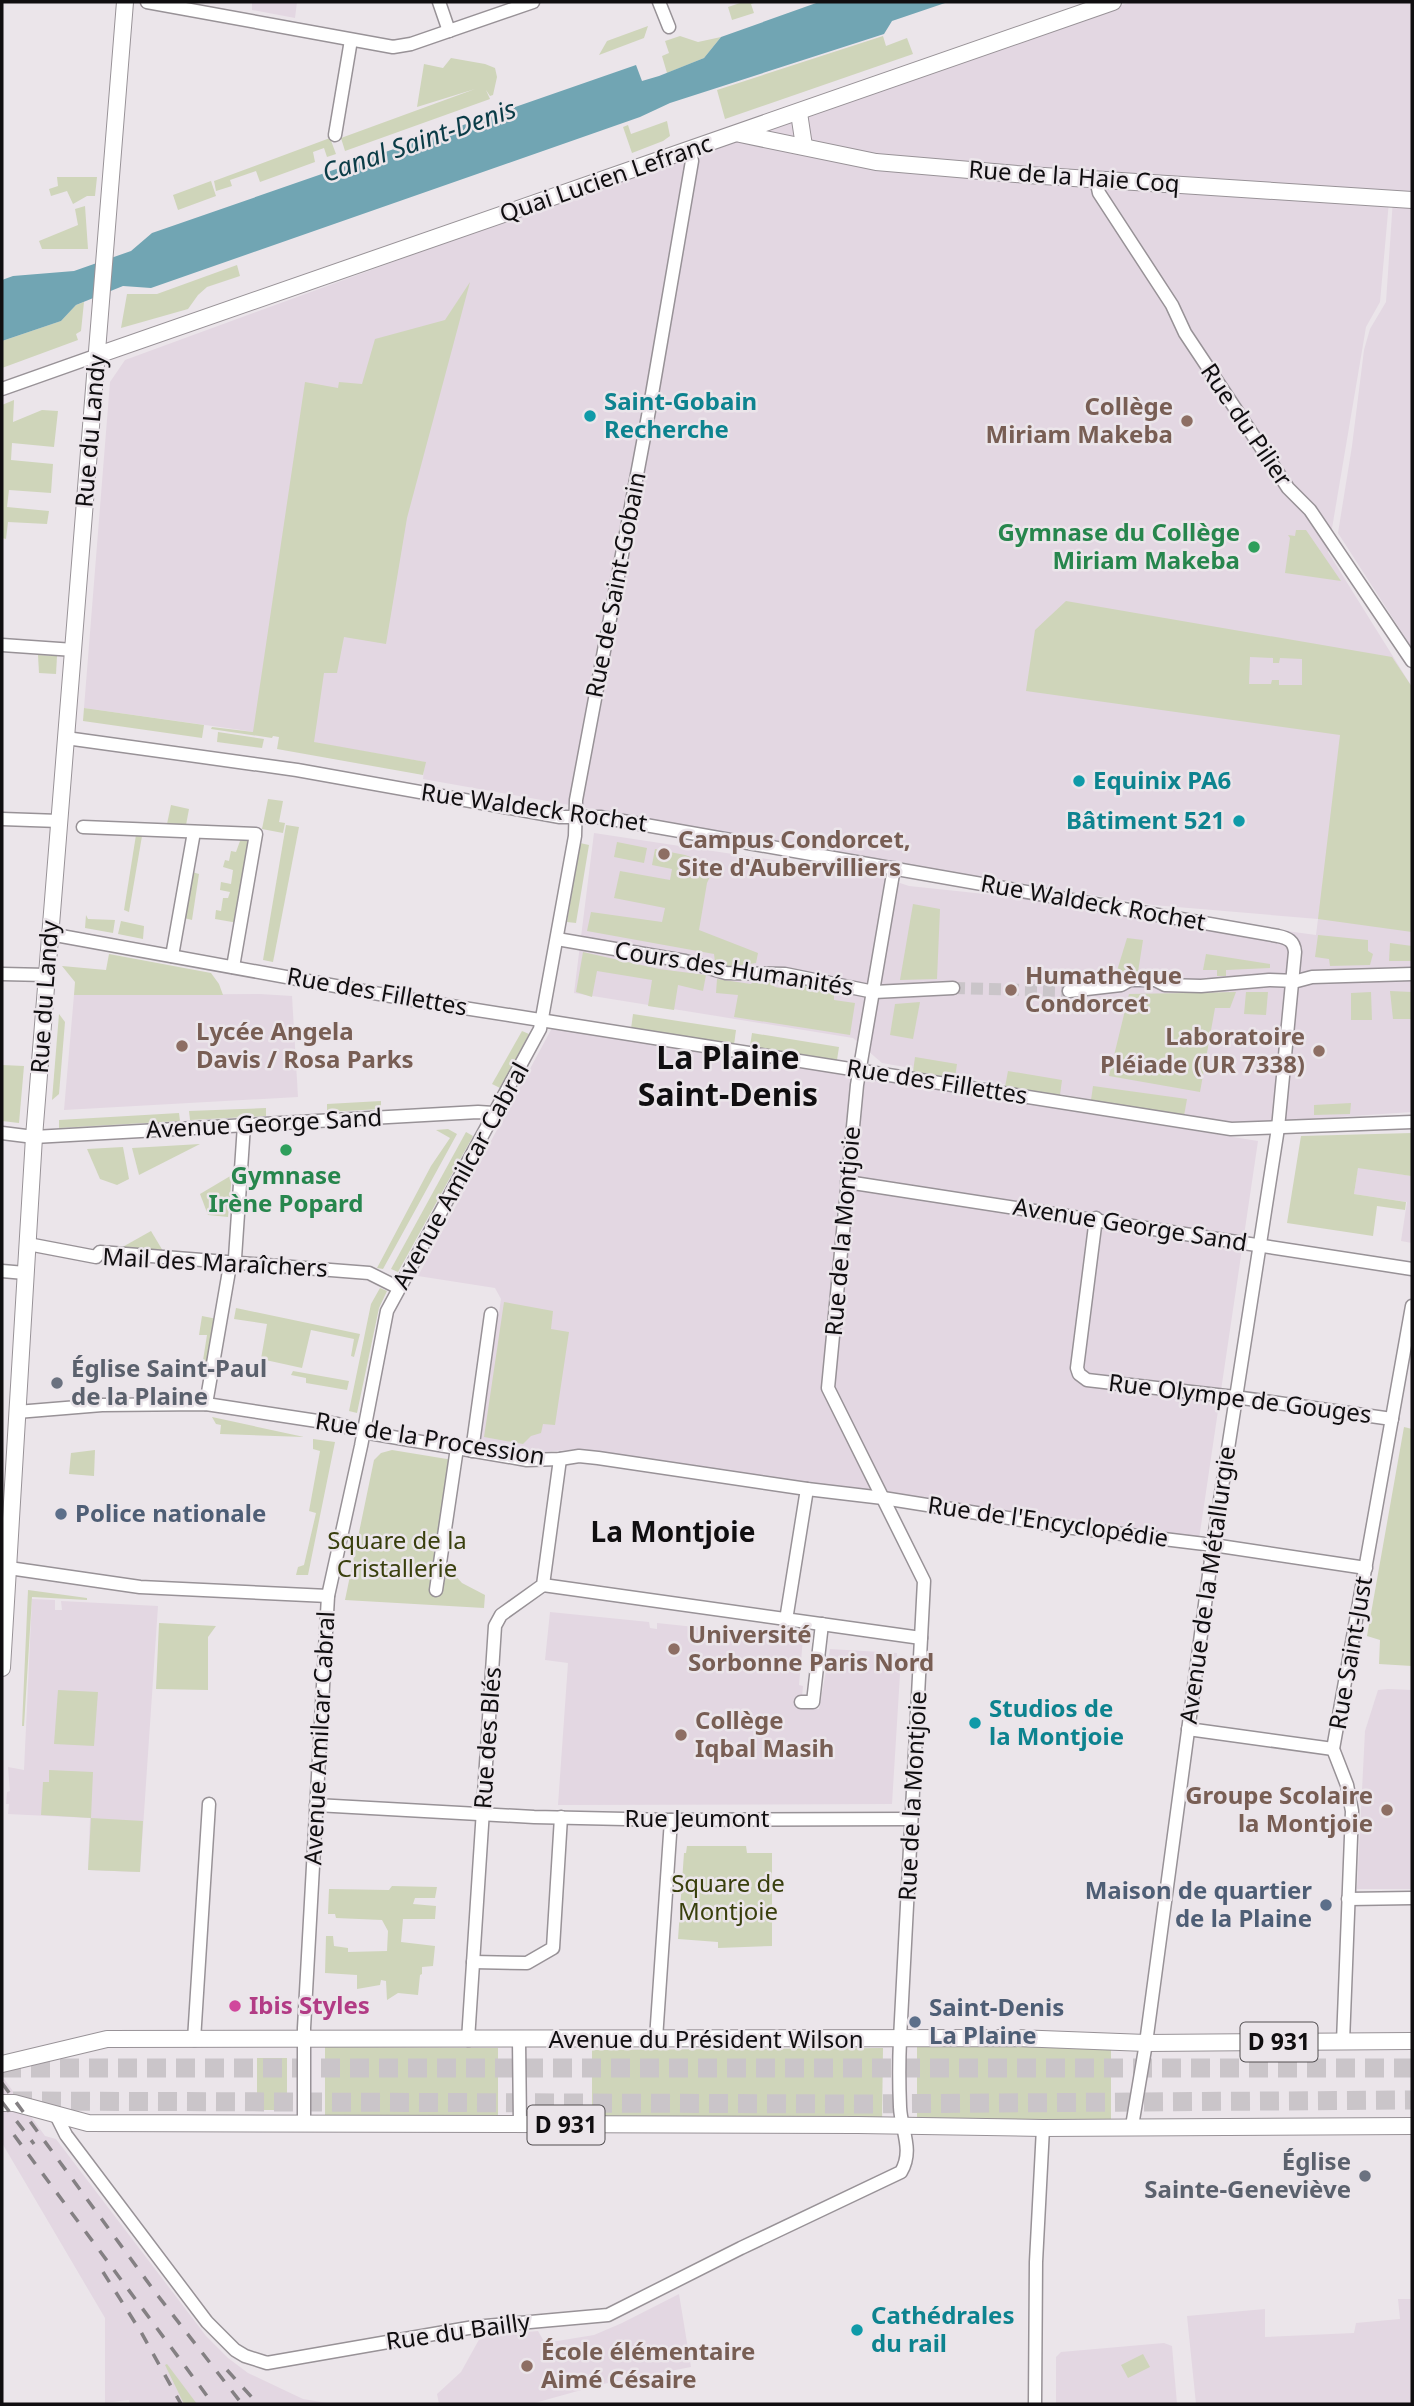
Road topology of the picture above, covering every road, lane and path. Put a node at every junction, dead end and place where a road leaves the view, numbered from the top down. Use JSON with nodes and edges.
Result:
{"nodes":[{"id":1,"x":125,"y":2,"type":"edge"},
{"id":2,"x":146,"y":2,"type":"edge"},
{"id":3,"x":439,"y":2,"type":"edge"},
{"id":4,"x":533,"y":2,"type":"edge"},
{"id":5,"x":659,"y":2,"type":"edge"},
{"id":6,"x":1113,"y":2,"type":"edge"},
{"id":7,"x":669,"y":27,"type":"dead end"},
{"id":8,"x":449,"y":31,"type":"junction"},
{"id":9,"x":351,"y":40,"type":"junction"},
{"id":10,"x":799,"y":113,"type":"junction"},
{"id":11,"x":738,"y":134,"type":"junction"},
{"id":12,"x":335,"y":135,"type":"dead end"},
{"id":13,"x":804,"y":146,"type":"junction"},
{"id":14,"x":689,"y":149,"type":"junction"},
{"id":15,"x":1096,"y":179,"type":"junction"},
{"id":16,"x":1412,"y":200,"type":"edge"},
{"id":17,"x":98,"y":355,"type":"junction"},
{"id":18,"x":2,"y":388,"type":"edge"},
{"id":19,"x":2,"y":645,"type":"edge"},
{"id":20,"x":74,"y":650,"type":"junction"},
{"id":21,"x":1412,"y":661,"type":"edge"},
{"id":22,"x":66,"y":738,"type":"junction"},
{"id":23,"x":575,"y":817,"type":"junction"},
{"id":24,"x":2,"y":819,"type":"edge"},
{"id":25,"x":60,"y":821,"type":"junction"},
{"id":26,"x":83,"y":827,"type":"dead end"},
{"id":27,"x":194,"y":832,"type":"junction"},
{"id":28,"x":894,"y":868,"type":"junction"},
{"id":29,"x":50,"y":934,"type":"junction"},
{"id":30,"x":557,"y":939,"type":"junction"},
{"id":31,"x":1290,"y":939,"type":"joint"},
{"id":32,"x":172,"y":957,"type":"junction"},
{"id":33,"x":233,"y":967,"type":"junction"},
{"id":34,"x":2,"y":974,"type":"edge"},
{"id":35,"x":1412,"y":974,"type":"edge"},
{"id":36,"x":47,"y":975,"type":"junction"},
{"id":37,"x":1292,"y":981,"type":"junction"},
{"id":38,"x":953,"y":988,"type":"tunnel mouth"},
{"id":39,"x":1069,"y":991,"type":"tunnel mouth"},
{"id":40,"x":873,"y":992,"type":"junction"},
{"id":41,"x":542,"y":1020,"type":"junction"},
{"id":42,"x":860,"y":1069,"type":"junction"},
{"id":43,"x":494,"y":1114,"type":"junction"},
{"id":44,"x":1412,"y":1122,"type":"edge"},
{"id":45,"x":244,"y":1125,"type":"junction"},
{"id":46,"x":1278,"y":1128,"type":"junction"},
{"id":47,"x":2,"y":1133,"type":"edge"},
{"id":48,"x":34,"y":1137,"type":"junction"},
{"id":49,"x":847,"y":1182,"type":"junction"},
{"id":50,"x":1096,"y":1218,"type":"junction"},
{"id":51,"x":28,"y":1244,"type":"junction"},
{"id":52,"x":1258,"y":1245,"type":"junction"},
{"id":53,"x":232,"y":1261,"type":"junction"},
{"id":54,"x":1412,"y":1269,"type":"edge"},
{"id":55,"x":2,"y":1271,"type":"edge"},
{"id":56,"x":25,"y":1273,"type":"junction"},
{"id":57,"x":399,"y":1288,"type":"junction"},
{"id":58,"x":1412,"y":1306,"type":"edge"},
{"id":59,"x":491,"y":1314,"type":"dead end"},
{"id":60,"x":1235,"y":1397,"type":"junction"},
{"id":61,"x":206,"y":1404,"type":"junction"},
{"id":62,"x":17,"y":1412,"type":"junction"},
{"id":63,"x":1392,"y":1419,"type":"junction"},
{"id":64,"x":363,"y":1432,"type":"junction"},
{"id":65,"x":457,"y":1448,"type":"junction"},
{"id":66,"x":472,"y":1451,"type":"junction"},
{"id":67,"x":560,"y":1459,"type":"junction"},
{"id":68,"x":807,"y":1489,"type":"junction"},
{"id":69,"x":886,"y":1504,"type":"junction"},
{"id":70,"x":1213,"y":1545,"type":"junction"},
{"id":71,"x":5,"y":1568,"type":"edge"},
{"id":72,"x":1366,"y":1569,"type":"junction"},
{"id":73,"x":542,"y":1585,"type":"junction"},
{"id":74,"x":436,"y":1590,"type":"dead end"},
{"id":75,"x":328,"y":1596,"type":"junction"},
{"id":76,"x":790,"y":1620,"type":"junction"},
{"id":77,"x":822,"y":1624,"type":"junction"},
{"id":78,"x":921,"y":1639,"type":"junction"},
{"id":79,"x":2,"y":1668,"type":"edge"},
{"id":80,"x":802,"y":1702,"type":"dead end"},
{"id":81,"x":1188,"y":1729,"type":"junction"},
{"id":82,"x":1334,"y":1749,"type":"junction"},
{"id":83,"x":209,"y":1804,"type":"dead end"},
{"id":84,"x":316,"y":1805,"type":"junction"},
{"id":85,"x":482,"y":1814,"type":"junction"},
{"id":86,"x":561,"y":1817,"type":"junction"},
{"id":87,"x":671,"y":1819,"type":"junction"},
{"id":88,"x":911,"y":1819,"type":"junction"},
{"id":89,"x":1412,"y":1898,"type":"edge"},
{"id":90,"x":1348,"y":1899,"type":"junction"},
{"id":91,"x":473,"y":1962,"type":"junction"},
{"id":92,"x":656,"y":2039,"type":"junction"},
{"id":93,"x":900,"y":2039,"type":"junction"},
{"id":94,"x":194,"y":2040,"type":"junction"},
{"id":95,"x":304,"y":2040,"type":"junction"},
{"id":96,"x":468,"y":2040,"type":"junction"},
{"id":97,"x":519,"y":2040,"type":"junction"},
{"id":98,"x":1412,"y":2041,"type":"edge"},
{"id":99,"x":1343,"y":2042,"type":"junction"},
{"id":100,"x":1146,"y":2043,"type":"junction"},
{"id":101,"x":2,"y":2064,"type":"edge"},
{"id":102,"x":2,"y":2103,"type":"edge"},
{"id":103,"x":55,"y":2113,"type":"junction"},
{"id":104,"x":304,"y":2124,"type":"junction"},
{"id":105,"x":520,"y":2125,"type":"junction"},
{"id":106,"x":903,"y":2126,"type":"junction"},
{"id":107,"x":1132,"y":2126,"type":"junction"},
{"id":108,"x":1412,"y":2126,"type":"edge"},
{"id":109,"x":1043,"y":2127,"type":"junction"},
{"id":110,"x":1035,"y":2404,"type":"edge"}],
"edges":[{"from":1,"to":17,"type":"main road","name":"Rue du Landy"},
{"from":2,"to":9,"type":"street"},
{"from":3,"to":8,"type":"street"},
{"from":4,"to":8,"type":"street"},
{"from":5,"to":7,"type":"street"},
{"from":6,"to":10,"type":"main road","name":"Quai Lucien Lefranc"},
{"from":8,"to":9,"type":"street"},
{"from":9,"to":12,"type":"street"},
{"from":10,"to":11,"type":"main road","name":"Quai Lucien Lefranc"},
{"from":10,"to":13,"type":"main road"},
{"from":11,"to":13,"type":"main road","name":"Rue de la Haie Coq"},
{"from":11,"to":14,"type":"main road","name":"Quai Lucien Lefranc"},
{"from":13,"to":15,"type":"main road","name":"Rue de la Haie Coq"},
{"from":14,"to":17,"type":"main road","name":"Quai Lucien Lefranc"},
{"from":14,"to":23,"type":"street","name":"Rue de Saint-Gobain"},
{"from":15,"to":16,"type":"main road","name":"Rue de la Haie Coq"},
{"from":15,"to":21,"type":"street","name":"Rue du Pilier"},
{"from":17,"to":18,"type":"street"},
{"from":17,"to":20,"type":"main road","name":"Rue du Landy"},
{"from":19,"to":20,"type":"street"},
{"from":20,"to":22,"type":"main road","name":"Rue du Landy"},
{"from":22,"to":23,"type":"street","name":"Rue Waldeck Rochet"},
{"from":22,"to":25,"type":"main road","name":"Rue du Landy"},
{"from":23,"to":28,"type":"street","name":"Rue Waldeck Rochet"},
{"from":23,"to":30,"type":"street","name":"Rue de Saint-Gobain"},
{"from":24,"to":25,"type":"street"},
{"from":25,"to":29,"type":"main road","name":"Rue du Landy"},
{"from":26,"to":27,"type":"street"},
{"from":27,"to":32,"type":"street"},
{"from":27,"to":33,"type":"street"},
{"from":28,"to":31,"type":"street","name":"Rue Waldeck Rochet"},
{"from":28,"to":40,"type":"street","name":"Rue de la Montjoie"},
{"from":29,"to":32,"type":"street","name":"Rue des Fillettes"},
{"from":29,"to":36,"type":"main road","name":"Rue du Landy"},
{"from":30,"to":40,"type":"street","name":"Cours des Humanités"},
{"from":30,"to":41,"type":"street","name":"Rue de Saint-Gobain"},
{"from":31,"to":37,"type":"street","name":"Avenue de la Métallurgie"},
{"from":32,"to":33,"type":"street","name":"Rue des Fillettes"},
{"from":33,"to":41,"type":"street","name":"Rue des Fillettes"},
{"from":34,"to":36,"type":"street"},
{"from":35,"to":37,"type":"street"},
{"from":36,"to":48,"type":"main road","name":"Rue du Landy"},
{"from":37,"to":39,"type":"street"},
{"from":37,"to":46,"type":"street","name":"Avenue de la Métallurgie"},
{"from":38,"to":40,"type":"street","name":"Cours des Humanités"},
{"from":40,"to":42,"type":"street","name":"Rue de la Montjoie"},
{"from":41,"to":42,"type":"street","name":"Rue des Fillettes"},
{"from":41,"to":43,"type":"street","name":"Avenue Amilcar Cabral"},
{"from":42,"to":46,"type":"street","name":"Rue des Fillettes"},
{"from":42,"to":49,"type":"street","name":"Rue de la Montjoie"},
{"from":43,"to":45,"type":"street","name":"Avenue George Sand"},
{"from":43,"to":57,"type":"street","name":"Avenue Amilcar Cabral"},
{"from":44,"to":46,"type":"street","name":"Rue des Fillettes"},
{"from":45,"to":48,"type":"street","name":"Avenue George Sand"},
{"from":45,"to":53,"type":"street"},
{"from":46,"to":52,"type":"street","name":"Avenue de la Métallurgie"},
{"from":47,"to":48,"type":"street","name":"Avenue George Sand"},
{"from":48,"to":51,"type":"main road","name":"Rue du Landy"},
{"from":49,"to":50,"type":"street","name":"Avenue George Sand"},
{"from":49,"to":69,"type":"street","name":"Rue de la Montjoie"},
{"from":50,"to":52,"type":"street","name":"Avenue George Sand"},
{"from":50,"to":60,"type":"street","name":"Rue Olympe de Gouges"},
{"from":51,"to":53,"type":"street","name":"Mail des Maraîchers"},
{"from":51,"to":56,"type":"main road","name":"Rue du Landy"},
{"from":52,"to":54,"type":"street","name":"Avenue George Sand"},
{"from":52,"to":60,"type":"street","name":"Avenue de la Métallurgie"},
{"from":53,"to":57,"type":"street","name":"Mail des Maraîchers"},
{"from":53,"to":61,"type":"street"},
{"from":55,"to":56,"type":"street"},
{"from":56,"to":62,"type":"main road","name":"Rue du Landy"},
{"from":57,"to":64,"type":"street","name":"Avenue Amilcar Cabral"},
{"from":58,"to":63,"type":"street","name":"Rue Saint-Just"},
{"from":59,"to":66,"type":"street"},
{"from":60,"to":63,"type":"street","name":"Rue Olympe de Gouges"},
{"from":60,"to":70,"type":"street","name":"Avenue de la Métallurgie"},
{"from":61,"to":62,"type":"street","name":"Rue de la Procession"},
{"from":61,"to":64,"type":"street","name":"Rue de la Procession"},
{"from":62,"to":71,"type":"main road","name":"Rue du Landy"},
{"from":63,"to":72,"type":"street","name":"Rue Saint-Just"},
{"from":64,"to":65,"type":"street","name":"Rue de la Procession"},
{"from":64,"to":75,"type":"street","name":"Avenue Amilcar Cabral"},
{"from":65,"to":66,"type":"street","name":"Rue de la Procession"},
{"from":65,"to":74,"type":"street"},
{"from":66,"to":67,"type":"street","name":"Rue de la Procession"},
{"from":67,"to":68,"type":"street","name":"Rue de la Procession"},
{"from":67,"to":73,"type":"street"},
{"from":68,"to":69,"type":"street","name":"Rue de la Procession"},
{"from":68,"to":76,"type":"street"},
{"from":69,"to":70,"type":"street","name":"Rue de l'Encyclopédie"},
{"from":69,"to":78,"type":"street","name":"Rue de la Montjoie"},
{"from":70,"to":72,"type":"street","name":"Rue de l'Encyclopédie"},
{"from":70,"to":81,"type":"street","name":"Avenue de la Métallurgie"},
{"from":71,"to":75,"type":"street"},
{"from":71,"to":79,"type":"main road","name":"Rue du Landy"},
{"from":72,"to":82,"type":"street","name":"Rue Saint-Just"},
{"from":73,"to":76,"type":"street"},
{"from":73,"to":85,"type":"street","name":"Rue des Blés"},
{"from":75,"to":84,"type":"street","name":"Avenue Amilcar Cabral"},
{"from":76,"to":77,"type":"street"},
{"from":77,"to":78,"type":"street"},
{"from":77,"to":80,"type":"street"},
{"from":78,"to":88,"type":"street","name":"Rue de la Montjoie"},
{"from":81,"to":82,"type":"street"},
{"from":81,"to":100,"type":"street","name":"Avenue de la Métallurgie"},
{"from":82,"to":90,"type":"street","name":"Rue Saint-Just"},
{"from":83,"to":94,"type":"street"},
{"from":84,"to":85,"type":"street","name":"Rue Jeumont"},
{"from":84,"to":95,"type":"street","name":"Avenue Amilcar Cabral"},
{"from":85,"to":86,"type":"street","name":"Rue Jeumont"},
{"from":85,"to":91,"type":"street","name":"Rue des Blés"},
{"from":86,"to":87,"type":"street","name":"Rue Jeumont"},
{"from":86,"to":91,"type":"street"},
{"from":87,"to":88,"type":"street","name":"Rue Jeumont"},
{"from":87,"to":92,"type":"street"},
{"from":88,"to":93,"type":"street","name":"Rue de la Montjoie"},
{"from":89,"to":90,"type":"street"},
{"from":90,"to":99,"type":"street","name":"Rue Saint-Just"},
{"from":91,"to":96,"type":"street","name":"Rue des Blés"},
{"from":92,"to":93,"type":"main road","name":"Avenue du Président Wilson","number":"D 931"},
{"from":92,"to":97,"type":"main road","name":"Avenue du Président Wilson","number":"D 931"},
{"from":93,"to":100,"type":"main road","name":"Avenue du Président Wilson","number":"D 931"},
{"from":93,"to":106,"type":"street","name":"Rue de la Montjoie"},
{"from":94,"to":95,"type":"main road","name":"Avenue du Président Wilson","number":"D 931"},
{"from":94,"to":101,"type":"main road","name":"Avenue du Président Wilson","number":"D 931"},
{"from":95,"to":96,"type":"main road","name":"Avenue du Président Wilson","number":"D 931"},
{"from":95,"to":104,"type":"street","name":"Avenue Amilcar Cabral"},
{"from":96,"to":97,"type":"main road","name":"Avenue du Président Wilson","number":"D 931"},
{"from":97,"to":105,"type":"street"},
{"from":98,"to":99,"type":"main road","name":"Avenue du Président Wilson","number":"D 931"},
{"from":99,"to":100,"type":"main road","name":"Avenue du Président Wilson","number":"D 931"},
{"from":100,"to":107,"type":"street","name":"Avenue de la Métallurgie"},
{"from":102,"to":103,"type":"main road","number":"D 931"},
{"from":103,"to":104,"type":"main road","number":"D 931"},
{"from":103,"to":106,"type":"street","name":"Rue du Bailly"},
{"from":104,"to":105,"type":"main road","number":"D 931"},
{"from":105,"to":106,"type":"main road","number":"D 931"},
{"from":106,"to":109,"type":"main road","number":"D 931"},
{"from":107,"to":108,"type":"main road","number":"D 931"},
{"from":107,"to":109,"type":"main road","number":"D 931"},
{"from":109,"to":110,"type":"street"}]}
